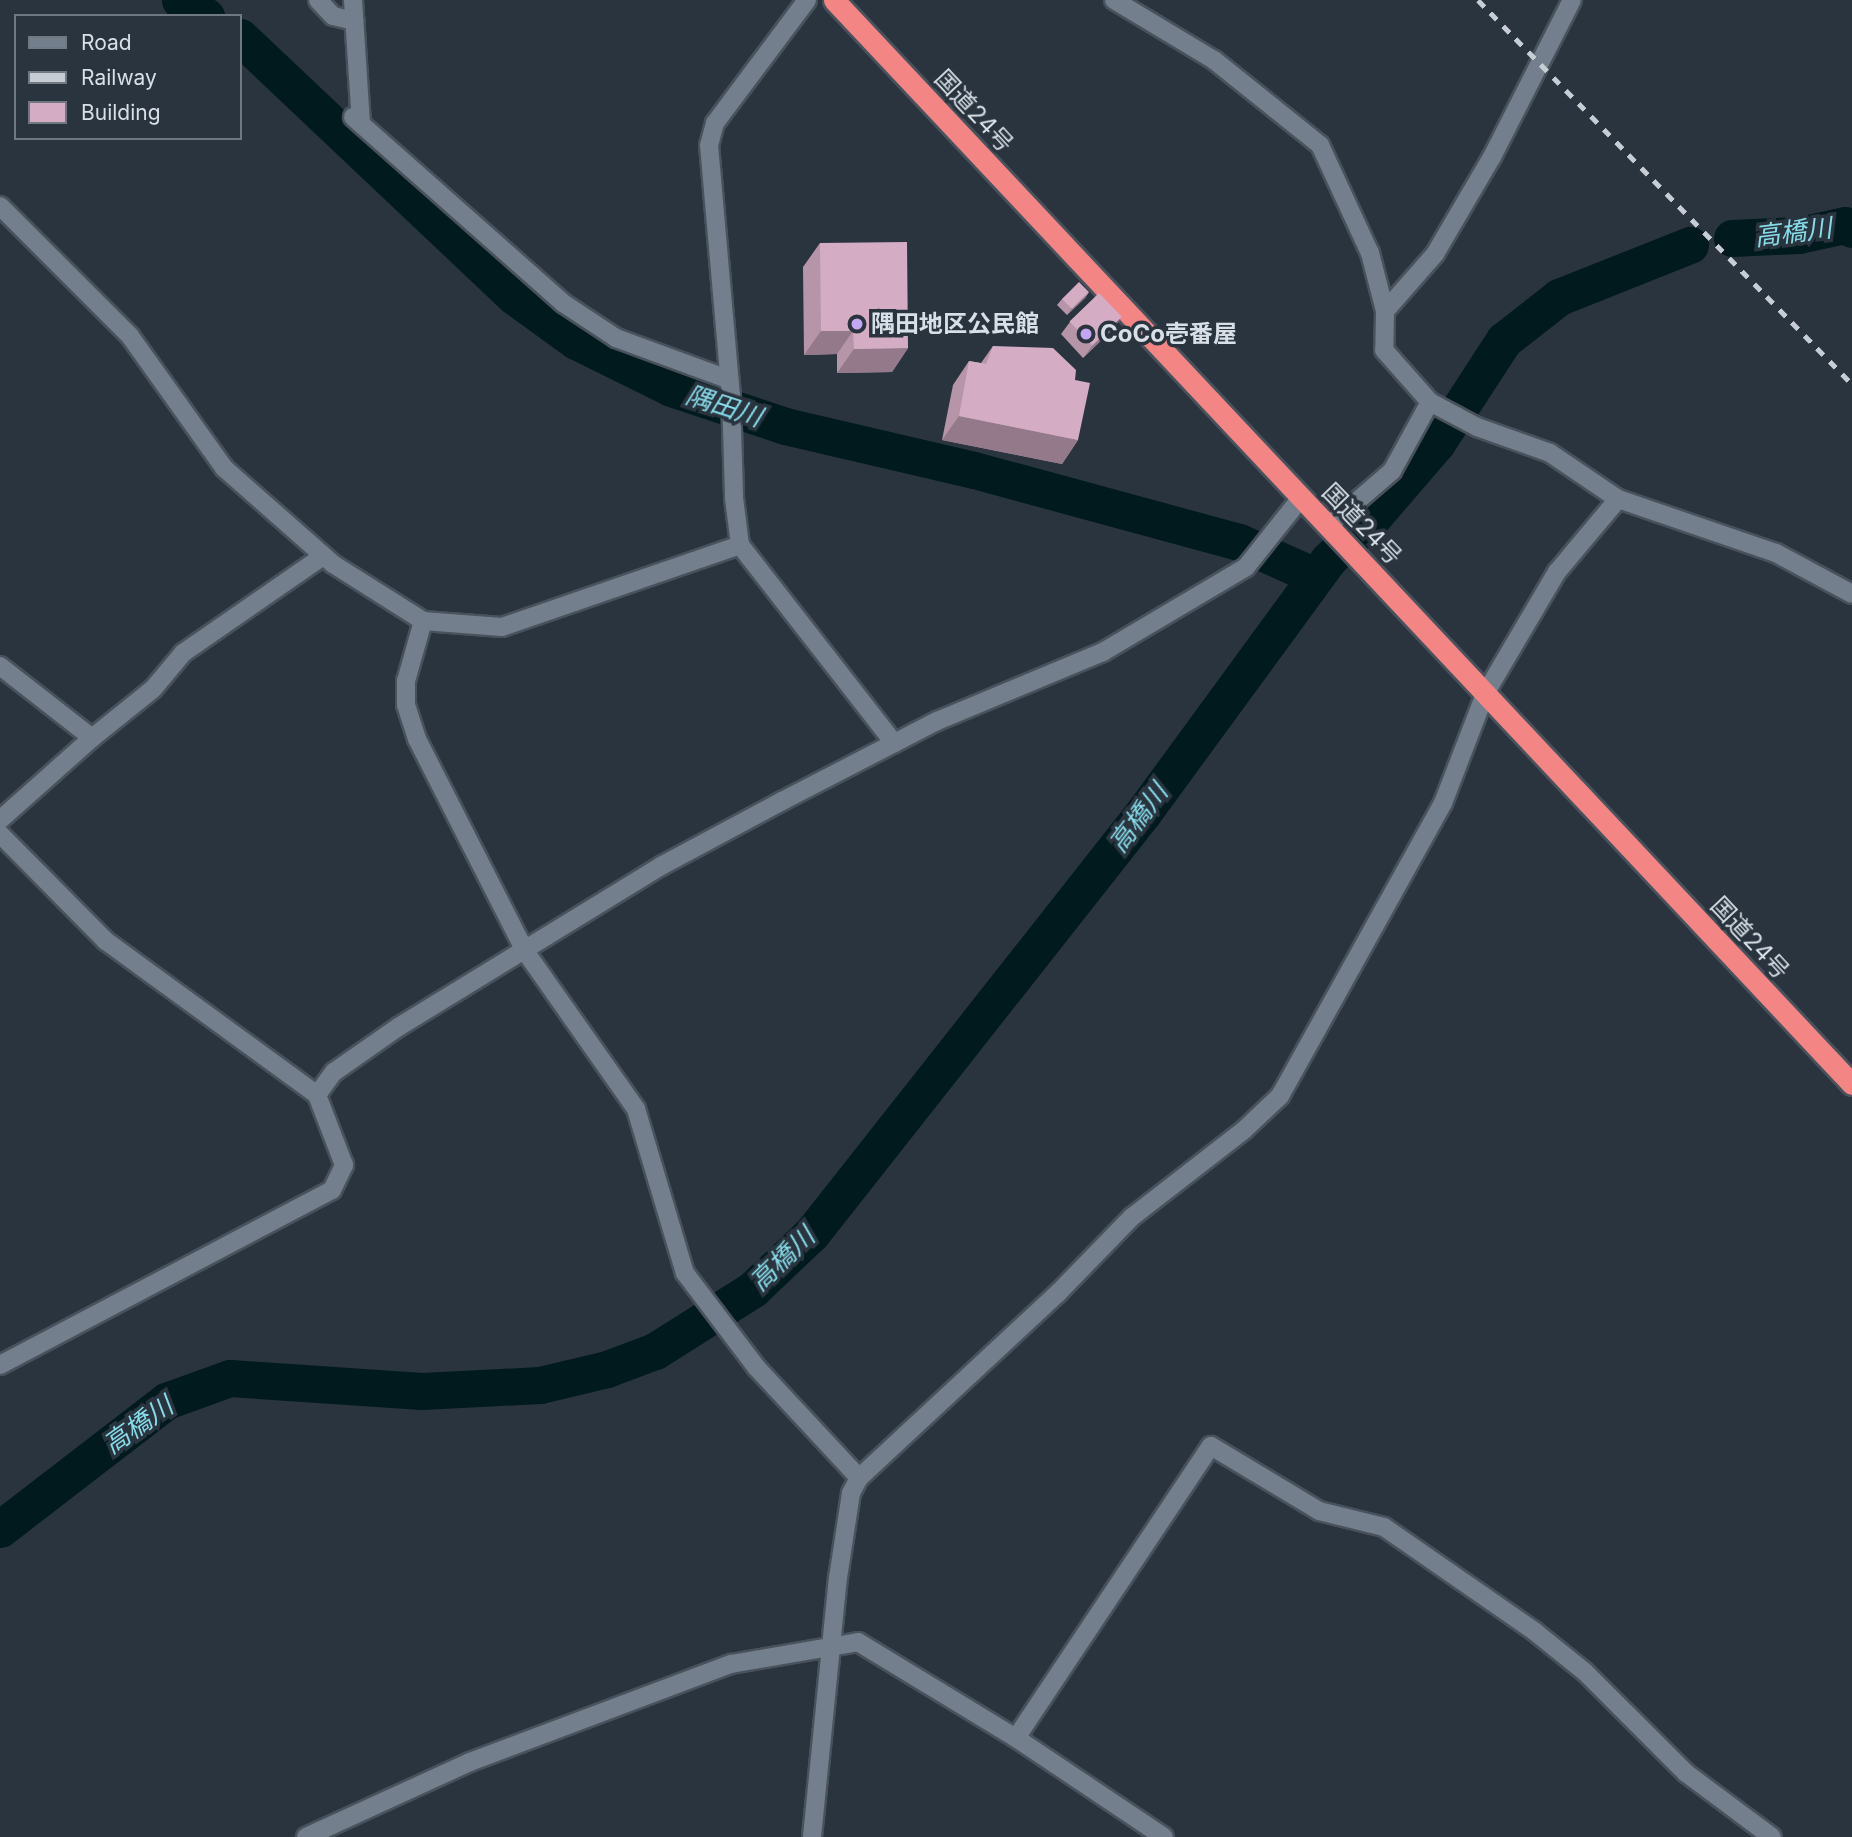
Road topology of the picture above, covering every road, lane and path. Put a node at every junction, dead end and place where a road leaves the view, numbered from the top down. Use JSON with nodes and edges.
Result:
{"nodes":[{"id":1,"x":318,"y":0,"type":"edge"},
{"id":2,"x":353,"y":0,"type":"edge"},
{"id":3,"x":807,"y":0,"type":"edge"},
{"id":4,"x":834,"y":0,"type":"edge"},
{"id":5,"x":1114,"y":0,"type":"edge"},
{"id":6,"x":1572,"y":0,"type":"edge"},
{"id":7,"x":354,"y":21,"type":"junction"},
{"id":8,"x":0,"y":206,"type":"edge"},
{"id":9,"x":1385,"y":311,"type":"junction"},
{"id":10,"x":730,"y":387,"type":"junction"},
{"id":11,"x":1430,"y":402,"type":"junction"},
{"id":12,"x":1300,"y":499,"type":"junction"},
{"id":13,"x":1618,"y":499,"type":"junction"},
{"id":14,"x":1327,"y":527,"type":"junction"},
{"id":15,"x":740,"y":545,"type":"junction"},
{"id":16,"x":323,"y":556,"type":"junction"},
{"id":17,"x":1852,"y":594,"type":"edge"},
{"id":18,"x":423,"y":621,"type":"junction"},
{"id":19,"x":0,"y":666,"type":"edge"},
{"id":20,"x":1485,"y":694,"type":"junction"},
{"id":21,"x":92,"y":738,"type":"junction"},
{"id":22,"x":894,"y":743,"type":"junction"},
{"id":23,"x":0,"y":820,"type":"edge"},
{"id":24,"x":0,"y":834,"type":"edge"},
{"id":25,"x":524,"y":951,"type":"junction"},
{"id":26,"x":1852,"y":1084,"type":"edge"},
{"id":27,"x":317,"y":1095,"type":"junction"},
{"id":28,"x":0,"y":1365,"type":"edge"},
{"id":29,"x":859,"y":1478,"type":"junction"},
{"id":30,"x":831,"y":1643,"type":"junction"},
{"id":31,"x":1016,"y":1738,"type":"junction"},
{"id":32,"x":306,"y":1837,"type":"edge"},
{"id":33,"x":812,"y":1837,"type":"edge"},
{"id":34,"x":1164,"y":1837,"type":"edge"},
{"id":35,"x":1772,"y":1837,"type":"edge"}],
"edges":[{"from":1,"to":7,"type":"street"},
{"from":2,"to":7,"type":"street"},
{"from":3,"to":10,"type":"street"},
{"from":4,"to":12,"type":"highway","name":"国道24号"},
{"from":5,"to":9,"type":"street"},
{"from":6,"to":9,"type":"street"},
{"from":7,"to":10,"type":"street"},
{"from":8,"to":16,"type":"street"},
{"from":9,"to":11,"type":"street"},
{"from":10,"to":15,"type":"street"},
{"from":11,"to":13,"type":"street"},
{"from":11,"to":14,"type":"street"},
{"from":12,"to":14,"type":"highway","name":"国道24号"},
{"from":12,"to":22,"type":"street"},
{"from":13,"to":17,"type":"street"},
{"from":13,"to":20,"type":"street"},
{"from":14,"to":20,"type":"highway","name":"国道24号"},
{"from":15,"to":18,"type":"street"},
{"from":15,"to":22,"type":"street"},
{"from":16,"to":18,"type":"street"},
{"from":16,"to":21,"type":"street"},
{"from":18,"to":25,"type":"street"},
{"from":19,"to":21,"type":"street"},
{"from":20,"to":26,"type":"highway","name":"国道24号"},
{"from":20,"to":29,"type":"street"},
{"from":21,"to":23,"type":"street"},
{"from":22,"to":25,"type":"street"},
{"from":24,"to":27,"type":"street"},
{"from":25,"to":27,"type":"street"},
{"from":25,"to":29,"type":"street"},
{"from":27,"to":28,"type":"street"},
{"from":29,"to":30,"type":"street"},
{"from":30,"to":31,"type":"street"},
{"from":30,"to":32,"type":"street"},
{"from":30,"to":33,"type":"street"},
{"from":31,"to":34,"type":"street"},
{"from":31,"to":35,"type":"street"}]}
